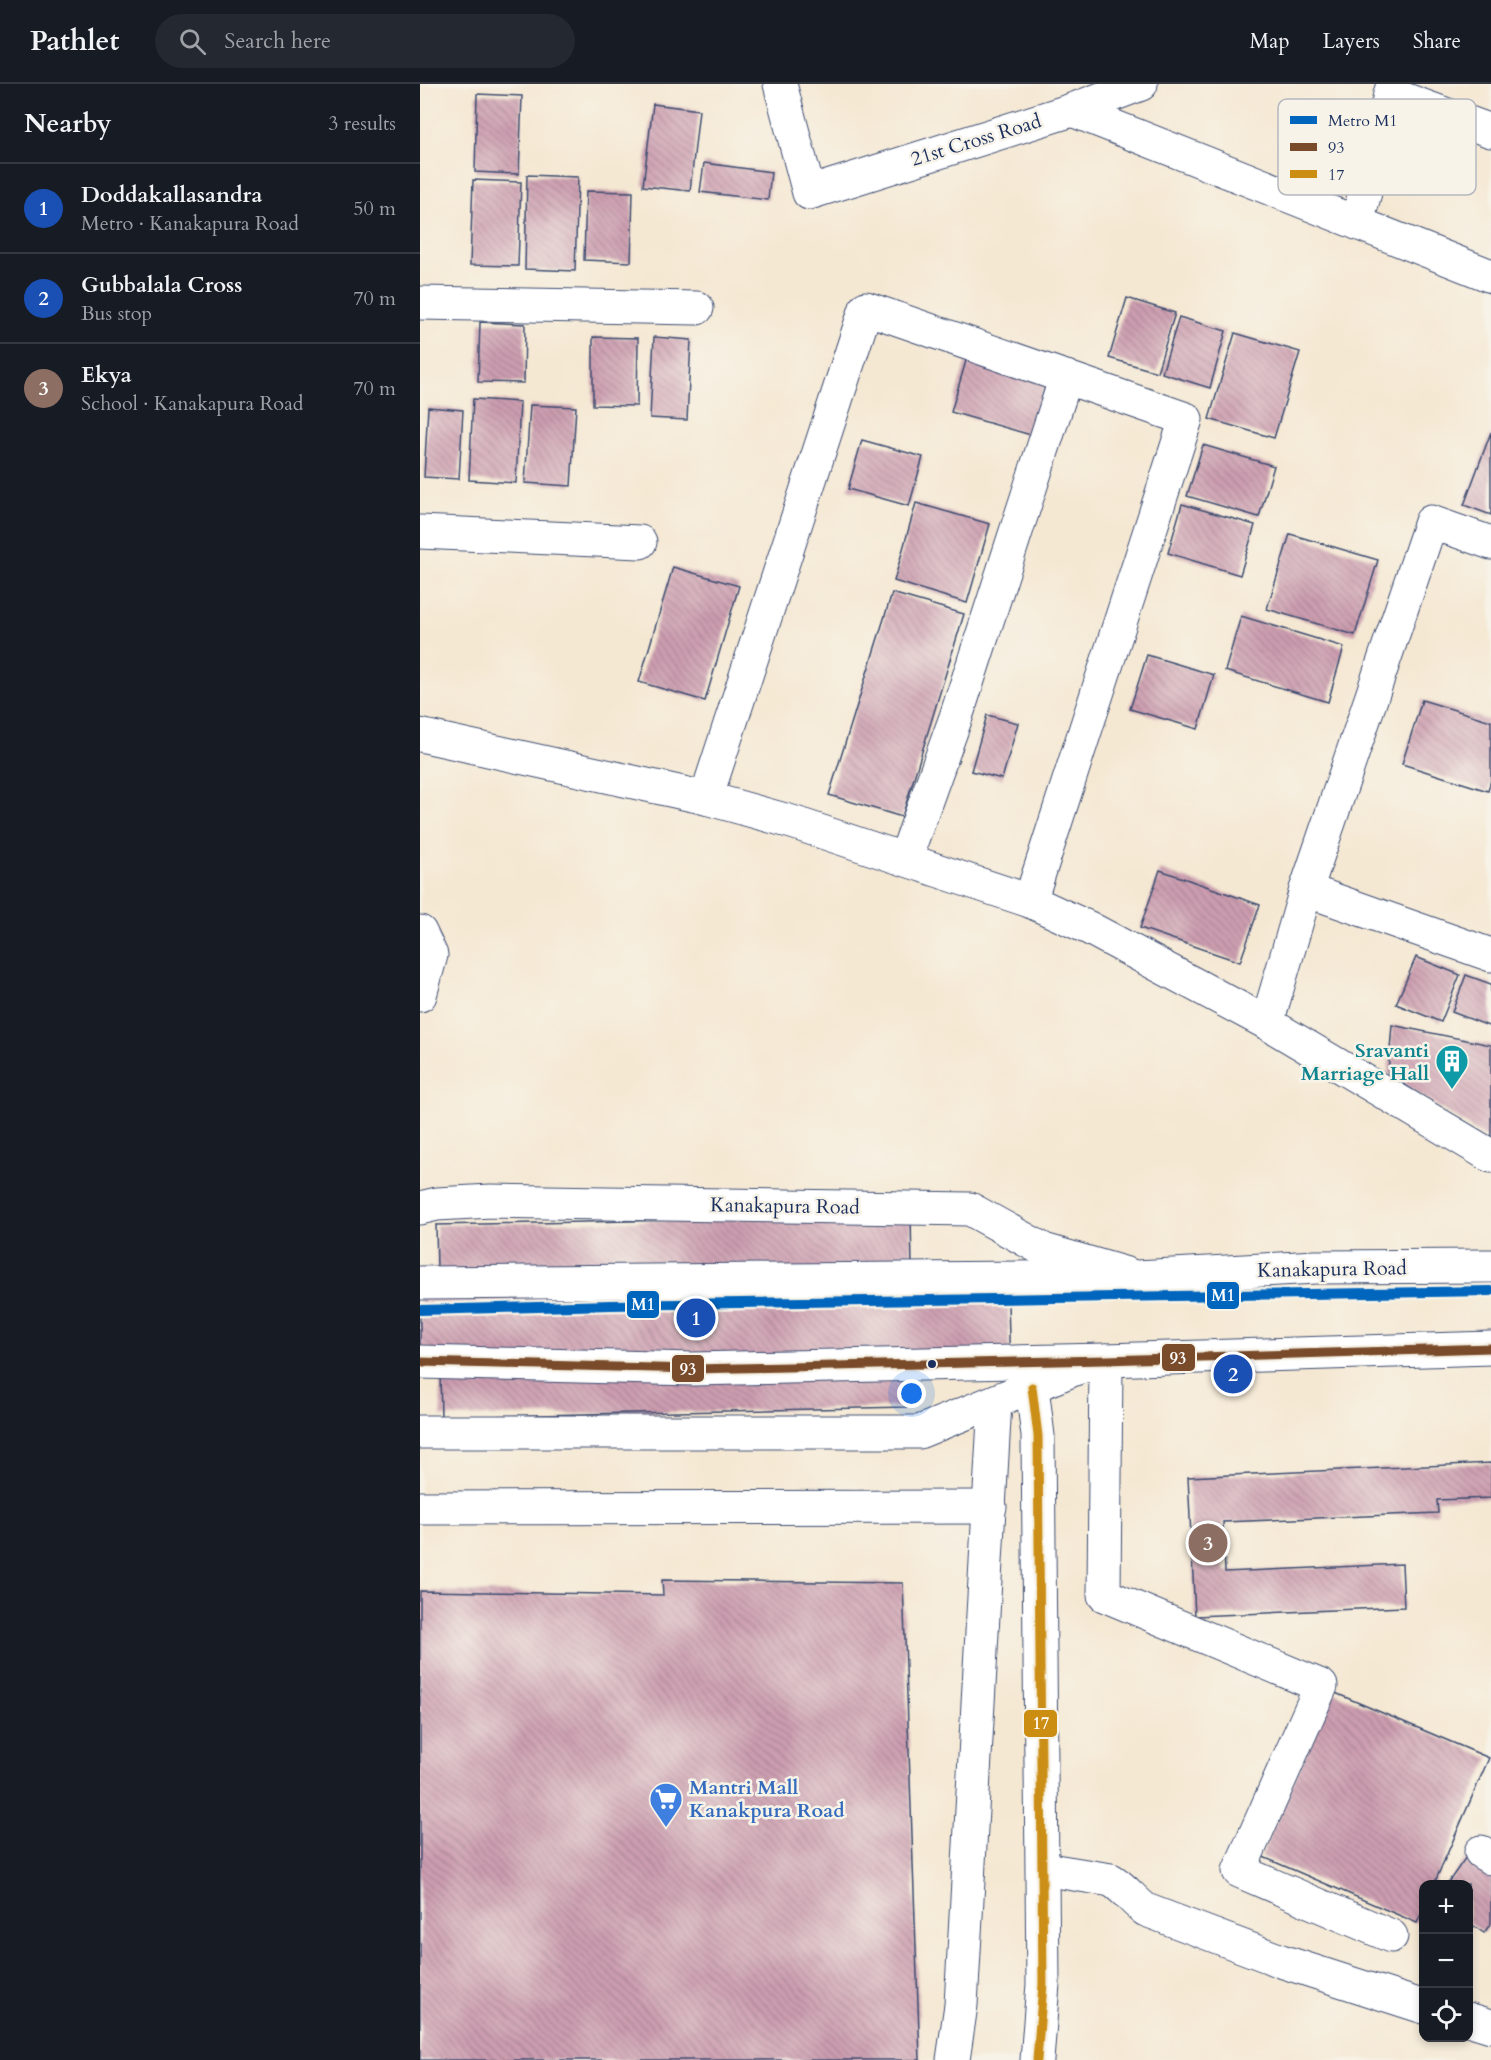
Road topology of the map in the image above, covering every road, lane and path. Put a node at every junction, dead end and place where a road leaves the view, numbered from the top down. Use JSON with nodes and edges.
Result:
{"nodes":[{"id":1,"x":780,"y":84,"type":"edge"},
{"id":2,"x":1141,"y":84,"type":"edge"},
{"id":3,"x":1391,"y":89,"type":"edge"},
{"id":4,"x":1415,"y":99,"type":"edge"},
{"id":5,"x":1072,"y":110,"type":"junction"},
{"id":6,"x":1476,"y":125,"type":"edge"},
{"id":7,"x":1491,"y":131,"type":"edge"},
{"id":8,"x":1278,"y":192,"type":"edge"},
{"id":9,"x":1286,"y":195,"type":"edge"},
{"id":10,"x":1364,"y":195,"type":"edge"},
{"id":11,"x":1357,"y":223,"type":"junction"},
{"id":12,"x":1491,"y":276,"type":"edge"},
{"id":13,"x":420,"y":303,"type":"edge"},
{"id":14,"x":697,"y":308,"type":"dead end"},
{"id":15,"x":1066,"y":377,"type":"junction"},
{"id":16,"x":420,"y":532,"type":"edge"},
{"id":17,"x":640,"y":542,"type":"dead end"},
{"id":18,"x":1491,"y":543,"type":"edge"},
{"id":19,"x":420,"y":735,"type":"edge"},
{"id":20,"x":706,"y":798,"type":"junction"},
{"id":21,"x":905,"y":858,"type":"junction"},
{"id":22,"x":1306,"y":890,"type":"junction"},
{"id":23,"x":1030,"y":901,"type":"junction"},
{"id":24,"x":420,"y":932,"type":"edge"},
{"id":25,"x":1491,"y":956,"type":"edge"},
{"id":26,"x":420,"y":995,"type":"edge"},
{"id":27,"x":1267,"y":1023,"type":"junction"},
{"id":28,"x":1491,"y":1156,"type":"edge"},
{"id":29,"x":420,"y":1208,"type":"edge"},
{"id":30,"x":1491,"y":1266,"type":"edge"},
{"id":31,"x":1137,"y":1276,"type":"junction"},
{"id":32,"x":420,"y":1283,"type":"edge"},
{"id":33,"x":1491,"y":1348,"type":"edge"},
{"id":34,"x":1106,"y":1360,"type":"junction"},
{"id":35,"x":420,"y":1362,"type":"edge"},
{"id":36,"x":1032,"y":1387,"type":"junction"},
{"id":37,"x":995,"y":1402,"type":"junction"},
{"id":38,"x":420,"y":1432,"type":"edge"},
{"id":39,"x":990,"y":1507,"type":"junction"},
{"id":40,"x":420,"y":1508,"type":"edge"},
{"id":41,"x":1043,"y":1869,"type":"junction"},
{"id":42,"x":1391,"y":1936,"type":"dead end"},
{"id":43,"x":1419,"y":2005,"type":"edge"},
{"id":44,"x":1473,"y":2020,"type":"edge"},
{"id":45,"x":1491,"y":2025,"type":"edge"},
{"id":46,"x":953,"y":2060,"type":"edge"},
{"id":47,"x":1037,"y":2060,"type":"edge"}],
"edges":[{"from":1,"to":5,"type":"main road","name":"21st Cross Road"},
{"from":2,"to":5,"type":"main road","name":"21st Cross Road"},
{"from":3,"to":4,"type":"main road"},
{"from":5,"to":8,"type":"main road"},
{"from":6,"to":7,"type":"main road"},
{"from":9,"to":11,"type":"main road"},
{"from":10,"to":11,"type":"main road"},
{"from":11,"to":12,"type":"main road"},
{"from":13,"to":14,"type":"main road"},
{"from":15,"to":20,"type":"main road"},
{"from":15,"to":21,"type":"main road"},
{"from":15,"to":23,"type":"main road"},
{"from":16,"to":17,"type":"main road"},
{"from":18,"to":22,"type":"main road"},
{"from":19,"to":20,"type":"main road"},
{"from":20,"to":21,"type":"main road"},
{"from":21,"to":23,"type":"main road"},
{"from":22,"to":25,"type":"main road"},
{"from":22,"to":27,"type":"main road"},
{"from":23,"to":27,"type":"main road"},
{"from":24,"to":26,"type":"main road"},
{"from":27,"to":28,"type":"main road"},
{"from":29,"to":31,"type":"main road","name":"Kanakapura Road"},
{"from":30,"to":31,"type":"main road","name":"Kanakapura Road"},
{"from":31,"to":32,"type":"main road","name":"Kanakapura Road"},
{"from":33,"to":34,"type":"main road"},
{"from":34,"to":35,"type":"main road"},
{"from":34,"to":36,"type":"main road"},
{"from":34,"to":42,"type":"main road"},
{"from":36,"to":37,"type":"main road"},
{"from":36,"to":41,"type":"main road"},
{"from":37,"to":38,"type":"main road"},
{"from":37,"to":39,"type":"main road"},
{"from":39,"to":40,"type":"main road"},
{"from":39,"to":46,"type":"main road"},
{"from":41,"to":43,"type":"main road"},
{"from":41,"to":47,"type":"main road"},
{"from":44,"to":45,"type":"main road"}]}
